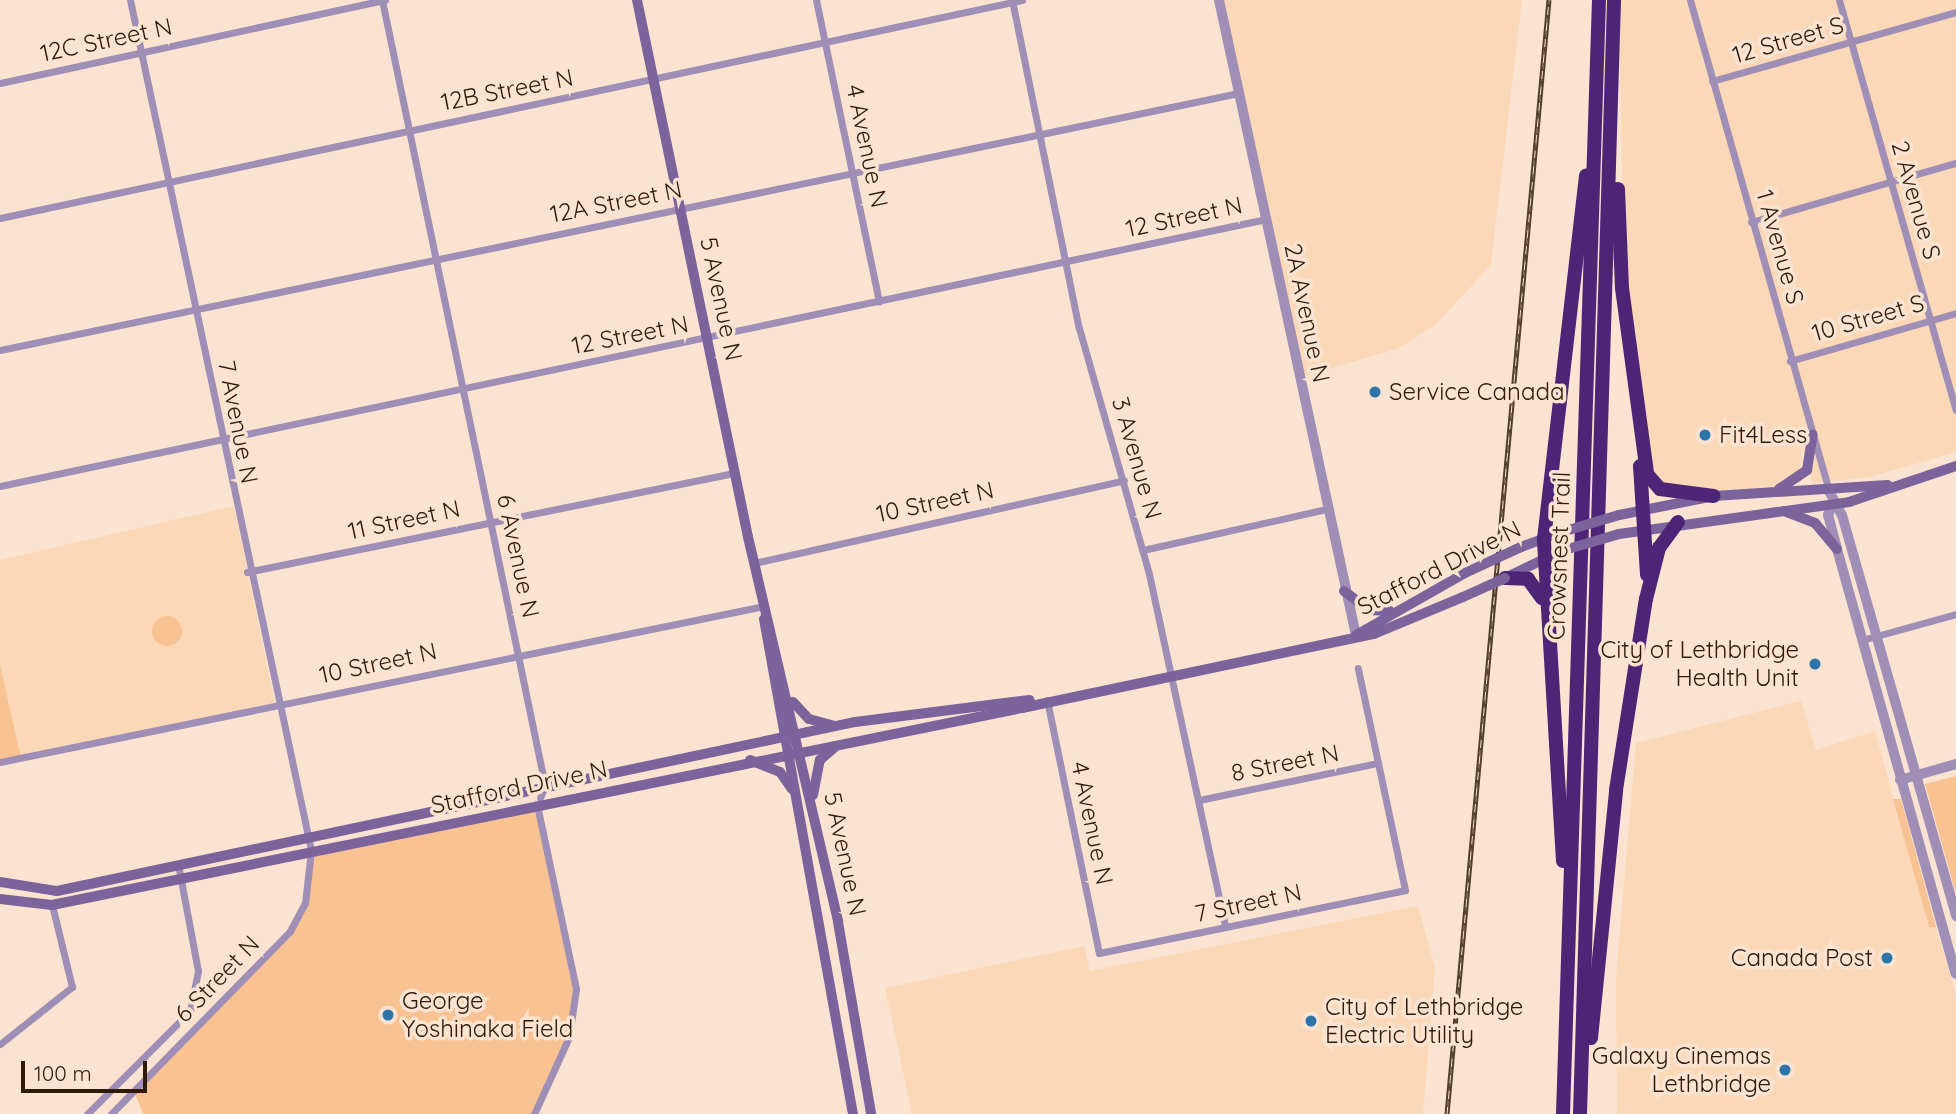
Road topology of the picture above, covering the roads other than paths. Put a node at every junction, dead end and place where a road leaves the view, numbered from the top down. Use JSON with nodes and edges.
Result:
{"nodes":[{"id":1,"x":130,"y":0,"type":"edge"},
{"id":2,"x":383,"y":0,"type":"edge"},
{"id":3,"x":637,"y":0,"type":"edge"},
{"id":4,"x":816,"y":0,"type":"edge"},
{"id":5,"x":1021,"y":0,"type":"edge"},
{"id":6,"x":1219,"y":0,"type":"edge"},
{"id":7,"x":1599,"y":0,"type":"edge"},
{"id":8,"x":1614,"y":0,"type":"edge"},
{"id":9,"x":1690,"y":0,"type":"edge"},
{"id":10,"x":1839,"y":0,"type":"edge"},
{"id":11,"x":1012,"y":1,"type":"edge"},
{"id":12,"x":1956,"y":12,"type":"edge"},
{"id":13,"x":825,"y":42,"type":"junction"},
{"id":14,"x":1850,"y":42,"type":"junction"},
{"id":15,"x":141,"y":53,"type":"junction"},
{"id":16,"x":1614,"y":58,"type":"junction"},
{"id":17,"x":654,"y":80,"type":"junction"},
{"id":18,"x":1712,"y":81,"type":"junction"},
{"id":19,"x":0,"y":83,"type":"edge"},
{"id":20,"x":1239,"y":93,"type":"junction"},
{"id":21,"x":1597,"y":93,"type":"junction"},
{"id":22,"x":409,"y":130,"type":"junction"},
{"id":23,"x":1038,"y":131,"type":"junction"},
{"id":24,"x":1956,"y":163,"type":"edge"},
{"id":25,"x":853,"y":173,"type":"junction"},
{"id":26,"x":169,"y":180,"type":"junction"},
{"id":27,"x":1891,"y":182,"type":"junction"},
{"id":28,"x":681,"y":209,"type":"junction"},
{"id":29,"x":0,"y":218,"type":"edge"},
{"id":30,"x":1266,"y":219,"type":"junction"},
{"id":31,"x":1751,"y":222,"type":"junction"},
{"id":32,"x":436,"y":256,"type":"junction"},
{"id":33,"x":1065,"y":262,"type":"junction"},
{"id":34,"x":879,"y":300,"type":"junction"},
{"id":35,"x":196,"y":307,"type":"junction"},
{"id":36,"x":1956,"y":313,"type":"edge"},
{"id":37,"x":1930,"y":320,"type":"junction"},
{"id":38,"x":707,"y":340,"type":"junction"},
{"id":39,"x":0,"y":350,"type":"edge"},
{"id":40,"x":1790,"y":361,"type":"junction"},
{"id":41,"x":463,"y":386,"type":"junction"},
{"id":42,"x":1956,"y":410,"type":"edge"},
{"id":43,"x":1639,"y":430,"type":"junction"},
{"id":44,"x":1813,"y":434,"type":"junction"},
{"id":45,"x":222,"y":439,"type":"junction"},
{"id":46,"x":1956,"y":466,"type":"edge"},
{"id":47,"x":735,"y":473,"type":"junction"},
{"id":48,"x":1124,"y":480,"type":"junction"},
{"id":49,"x":1897,"y":484,"type":"junction"},
{"id":50,"x":0,"y":486,"type":"edge"},
{"id":51,"x":1829,"y":491,"type":"junction"},
{"id":52,"x":1769,"y":493,"type":"junction"},
{"id":53,"x":1714,"y":496,"type":"junction"},
{"id":54,"x":1833,"y":505,"type":"junction"},
{"id":55,"x":1640,"y":508,"type":"junction"},
{"id":56,"x":1327,"y":509,"type":"junction"},
{"id":57,"x":1774,"y":509,"type":"junction"},
{"id":58,"x":491,"y":522,"type":"junction"},
{"id":59,"x":1678,"y":522,"type":"junction"},
{"id":60,"x":1642,"y":528,"type":"junction"},
{"id":61,"x":1544,"y":539,"type":"junction"},
{"id":62,"x":1837,"y":549,"type":"junction"},
{"id":63,"x":1143,"y":550,"type":"junction"},
{"id":64,"x":1543,"y":561,"type":"junction"},
{"id":65,"x":754,"y":563,"type":"junction"},
{"id":66,"x":247,"y":572,"type":"junction"},
{"id":67,"x":1514,"y":576,"type":"junction"},
{"id":68,"x":1344,"y":591,"type":"junction"},
{"id":69,"x":1646,"y":599,"type":"junction"},
{"id":70,"x":764,"y":606,"type":"junction"},
{"id":71,"x":1545,"y":609,"type":"junction"},
{"id":72,"x":1393,"y":611,"type":"junction"},
{"id":73,"x":1956,"y":614,"type":"edge"},
{"id":74,"x":1356,"y":635,"type":"junction"},
{"id":75,"x":1875,"y":637,"type":"junction"},
{"id":76,"x":1863,"y":640,"type":"junction"},
{"id":77,"x":519,"y":654,"type":"junction"},
{"id":78,"x":1358,"y":668,"type":"dead end"},
{"id":79,"x":1173,"y":674,"type":"junction"},
{"id":80,"x":791,"y":699,"type":"junction"},
{"id":81,"x":1047,"y":700,"type":"junction"},
{"id":82,"x":275,"y":704,"type":"junction"},
{"id":83,"x":837,"y":727,"type":"junction"},
{"id":84,"x":798,"y":735,"type":"junction"},
{"id":85,"x":783,"y":738,"type":"junction"},
{"id":86,"x":848,"y":740,"type":"junction"},
{"id":87,"x":801,"y":750,"type":"junction"},
{"id":88,"x":786,"y":752,"type":"junction"},
{"id":89,"x":750,"y":760,"type":"junction"},
{"id":90,"x":0,"y":762,"type":"edge"},
{"id":91,"x":1378,"y":764,"type":"junction"},
{"id":92,"x":1956,"y":764,"type":"edge"},
{"id":93,"x":1916,"y":775,"type":"junction"},
{"id":94,"x":1900,"y":780,"type":"junction"},
{"id":95,"x":545,"y":786,"type":"junction"},
{"id":96,"x":795,"y":796,"type":"junction"},
{"id":97,"x":1199,"y":800,"type":"junction"},
{"id":98,"x":811,"y":801,"type":"junction"},
{"id":99,"x":537,"y":805,"type":"junction"},
{"id":100,"x":308,"y":836,"type":"junction"},
{"id":101,"x":311,"y":850,"type":"junction"},
{"id":102,"x":178,"y":864,"type":"junction"},
{"id":103,"x":181,"y":878,"type":"junction"},
{"id":104,"x":0,"y":882,"type":"edge"},
{"id":105,"x":0,"y":899,"type":"edge"},
{"id":106,"x":52,"y":905,"type":"junction"},
{"id":107,"x":1956,"y":916,"type":"edge"},
{"id":108,"x":1226,"y":927,"type":"junction"},
{"id":109,"x":1100,"y":953,"type":"joint"},
{"id":110,"x":1956,"y":974,"type":"edge"},
{"id":111,"x":0,"y":1044,"type":"edge"},
{"id":112,"x":1565,"y":1070,"type":"junction"},
{"id":113,"x":87,"y":1114,"type":"edge"},
{"id":114,"x":111,"y":1114,"type":"edge"},
{"id":115,"x":534,"y":1114,"type":"edge"},
{"id":116,"x":853,"y":1114,"type":"edge"},
{"id":117,"x":871,"y":1114,"type":"edge"},
{"id":118,"x":1563,"y":1114,"type":"edge"},
{"id":119,"x":1582,"y":1114,"type":"edge"}],
"edges":[{"from":1,"to":15,"type":"street","name":"7 Avenue N"},
{"from":2,"to":15,"type":"street","name":"12C Street N"},
{"from":2,"to":22,"type":"street","name":"6 Avenue N"},
{"from":3,"to":17,"type":"main road","name":"5 Avenue N"},
{"from":4,"to":13,"type":"street","name":"4 Avenue N"},
{"from":5,"to":11,"type":"street","name":"12B Street N"},
{"from":6,"to":20,"type":"street","name":"2A Avenue N"},
{"from":7,"to":21,"type":"highway","name":"Crowsnest Trail"},
{"from":8,"to":16,"type":"highway","name":"Crowsnest Trail"},
{"from":9,"to":18,"type":"street","name":"1 Avenue S"},
{"from":10,"to":14,"type":"street","name":"2 Avenue S"},
{"from":11,"to":13,"type":"street","name":"12B Street N"},
{"from":11,"to":23,"type":"street","name":"3 Avenue N"},
{"from":12,"to":14,"type":"street","name":"12 Street S"},
{"from":13,"to":17,"type":"street","name":"12B Street N"},
{"from":13,"to":25,"type":"street","name":"4 Avenue N"},
{"from":14,"to":18,"type":"street","name":"12 Street S"},
{"from":14,"to":27,"type":"street","name":"2 Avenue S"},
{"from":15,"to":19,"type":"street","name":"12C Street N"},
{"from":15,"to":26,"type":"street","name":"7 Avenue N"},
{"from":16,"to":43,"type":"highway"},
{"from":16,"to":119,"type":"highway","name":"Crowsnest Trail"},
{"from":17,"to":22,"type":"street","name":"12B Street N"},
{"from":17,"to":28,"type":"main road","name":"5 Avenue N"},
{"from":18,"to":31,"type":"street","name":"1 Avenue S"},
{"from":20,"to":23,"type":"street","name":"12A Street N"},
{"from":20,"to":30,"type":"street","name":"2A Avenue N"},
{"from":21,"to":61,"type":"highway"},
{"from":21,"to":112,"type":"highway","name":"Crowsnest Trail"},
{"from":22,"to":26,"type":"street","name":"12B Street N"},
{"from":22,"to":32,"type":"street","name":"6 Avenue N"},
{"from":23,"to":25,"type":"street","name":"12A Street N"},
{"from":23,"to":33,"type":"street","name":"3 Avenue N"},
{"from":24,"to":27,"type":"street"},
{"from":25,"to":28,"type":"street","name":"12A Street N"},
{"from":25,"to":34,"type":"street","name":"4 Avenue N"},
{"from":26,"to":29,"type":"street","name":"12B Street N"},
{"from":26,"to":35,"type":"street","name":"7 Avenue N"},
{"from":27,"to":31,"type":"street"},
{"from":27,"to":37,"type":"street","name":"2 Avenue S"},
{"from":28,"to":32,"type":"street","name":"12A Street N"},
{"from":28,"to":38,"type":"main road","name":"5 Avenue N"},
{"from":30,"to":33,"type":"street","name":"12 Street N"},
{"from":30,"to":56,"type":"street","name":"2A Avenue N"},
{"from":31,"to":40,"type":"street","name":"1 Avenue S"},
{"from":32,"to":35,"type":"street","name":"12A Street N"},
{"from":32,"to":41,"type":"street","name":"6 Avenue N"},
{"from":33,"to":34,"type":"street","name":"12 Street N"},
{"from":33,"to":48,"type":"street","name":"3 Avenue N"},
{"from":34,"to":38,"type":"street","name":"12 Street N"},
{"from":35,"to":39,"type":"street","name":"12A Street N"},
{"from":35,"to":45,"type":"street","name":"7 Avenue N"},
{"from":36,"to":37,"type":"street","name":"10 Street S"},
{"from":37,"to":40,"type":"street","name":"10 Street S"},
{"from":37,"to":42,"type":"street","name":"2 Avenue S"},
{"from":38,"to":41,"type":"street","name":"12 Street N"},
{"from":38,"to":47,"type":"main road","name":"5 Avenue N"},
{"from":40,"to":44,"type":"street","name":"1 Avenue S"},
{"from":41,"to":45,"type":"street","name":"12 Street N"},
{"from":41,"to":58,"type":"street","name":"6 Avenue N"},
{"from":43,"to":53,"type":"highway"},
{"from":43,"to":55,"type":"highway"},
{"from":44,"to":51,"type":"street","name":"1 Avenue S"},
{"from":44,"to":52,"type":"main road"},
{"from":45,"to":50,"type":"street","name":"12 Street N"},
{"from":45,"to":66,"type":"street","name":"7 Avenue N"},
{"from":46,"to":49,"type":"main road"},
{"from":47,"to":58,"type":"street","name":"11 Street N"},
{"from":47,"to":65,"type":"main road","name":"5 Avenue N"},
{"from":48,"to":63,"type":"street","name":"3 Avenue N"},
{"from":48,"to":65,"type":"street","name":"10 Street N"},
{"from":49,"to":51,"type":"main road","name":"Stafford Drive N"},
{"from":49,"to":54,"type":"main road","name":"Stafford Drive N"},
{"from":51,"to":52,"type":"main road","name":"Stafford Drive N"},
{"from":51,"to":54,"type":"street","name":"1 Avenue S"},
{"from":52,"to":53,"type":"main road","name":"Stafford Drive N"},
{"from":53,"to":55,"type":"main road","name":"Stafford Drive N"},
{"from":54,"to":57,"type":"main road","name":"Stafford Drive N"},
{"from":54,"to":62,"type":"street","name":"1 Avenue S"},
{"from":54,"to":75,"type":"street","name":"1 Avenue S"},
{"from":55,"to":60,"type":"highway"},
{"from":55,"to":61,"type":"main road","name":"Stafford Drive N","bridge":true},
{"from":56,"to":63,"type":"street"},
{"from":56,"to":68,"type":"street","name":"2A Avenue N"},
{"from":57,"to":59,"type":"main road","name":"Stafford Drive N"},
{"from":57,"to":62,"type":"main road"},
{"from":58,"to":66,"type":"street","name":"11 Street N"},
{"from":58,"to":77,"type":"street","name":"6 Avenue N"},
{"from":59,"to":60,"type":"main road","name":"Stafford Drive N"},
{"from":59,"to":69,"type":"highway"},
{"from":60,"to":64,"type":"main road","name":"Stafford Drive N","bridge":true},
{"from":60,"to":69,"type":"highway"},
{"from":61,"to":64,"type":"highway"},
{"from":61,"to":72,"type":"main road","name":"Stafford Drive N","bridge":true},
{"from":62,"to":76,"type":"street","name":"1 Avenue S"},
{"from":63,"to":79,"type":"street","name":"3 Avenue N"},
{"from":64,"to":67,"type":"main road","name":"Stafford Drive N"},
{"from":64,"to":71,"type":"highway"},
{"from":65,"to":70,"type":"main road","name":"5 Avenue N"},
{"from":66,"to":82,"type":"street","name":"7 Avenue N"},
{"from":67,"to":71,"type":"highway"},
{"from":67,"to":74,"type":"main road","name":"Stafford Drive N","bridge":true},
{"from":68,"to":72,"type":"main road"},
{"from":68,"to":74,"type":"street","name":"2A Avenue N"},
{"from":69,"to":119,"type":"highway"},
{"from":70,"to":77,"type":"street","name":"10 Street N"},
{"from":70,"to":80,"type":"main road","name":"5 Avenue N"},
{"from":70,"to":85,"type":"main road","name":"5 Avenue N"},
{"from":71,"to":112,"type":"highway"},
{"from":72,"to":74,"type":"main road","name":"Stafford Drive N"},
{"from":73,"to":75,"type":"street"},
{"from":74,"to":79,"type":"main road","name":"Stafford Drive N"},
{"from":75,"to":76,"type":"street"},
{"from":75,"to":93,"type":"street","name":"1 Avenue S"},
{"from":76,"to":94,"type":"street","name":"1 Avenue S"},
{"from":77,"to":82,"type":"street","name":"10 Street N"},
{"from":77,"to":95,"type":"street","name":"6 Avenue N"},
{"from":78,"to":91,"type":"street"},
{"from":79,"to":81,"type":"main road","name":"Stafford Drive N"},
{"from":79,"to":97,"type":"street","name":"3 Avenue N"},
{"from":80,"to":83,"type":"main road"},
{"from":80,"to":84,"type":"main road","name":"5 Avenue N"},
{"from":81,"to":83,"type":"main road","name":"Stafford Drive N"},
{"from":81,"to":86,"type":"main road","name":"Stafford Drive N"},
{"from":81,"to":109,"type":"street","name":"4 Avenue N"},
{"from":82,"to":90,"type":"street","name":"10 Street N"},
{"from":82,"to":100,"type":"street","name":"7 Avenue N"},
{"from":83,"to":84,"type":"main road","name":"Stafford Drive N"},
{"from":84,"to":85,"type":"main road","name":"Stafford Drive N"},
{"from":84,"to":87,"type":"main road","name":"5 Avenue N"},
{"from":85,"to":88,"type":"main road","name":"5 Avenue N"},
{"from":85,"to":95,"type":"main road","name":"Stafford Drive N"},
{"from":86,"to":87,"type":"main road","name":"Stafford Drive N"},
{"from":86,"to":98,"type":"main road"},
{"from":87,"to":88,"type":"main road","name":"Stafford Drive N"},
{"from":87,"to":98,"type":"main road","name":"5 Avenue N"},
{"from":88,"to":89,"type":"main road","name":"Stafford Drive N"},
{"from":88,"to":96,"type":"main road","name":"5 Avenue N"},
{"from":89,"to":96,"type":"main road"},
{"from":89,"to":99,"type":"main road","name":"Stafford Drive N"},
{"from":91,"to":97,"type":"street","name":"8 Street N"},
{"from":91,"to":108,"type":"street","name":"7 Street N"},
{"from":92,"to":93,"type":"street"},
{"from":93,"to":94,"type":"street"},
{"from":93,"to":107,"type":"street","name":"1 Avenue S"},
{"from":94,"to":110,"type":"street","name":"1 Avenue S"},
{"from":95,"to":99,"type":"street"},
{"from":95,"to":100,"type":"main road","name":"Stafford Drive N"},
{"from":96,"to":116,"type":"main road","name":"5 Avenue N"},
{"from":97,"to":108,"type":"street","name":"3 Avenue N"},
{"from":98,"to":117,"type":"main road","name":"5 Avenue N"},
{"from":99,"to":101,"type":"main road","name":"Stafford Drive N"},
{"from":99,"to":115,"type":"street"},
{"from":100,"to":101,"type":"street","name":"7 Avenue N"},
{"from":100,"to":102,"type":"main road","name":"Stafford Drive N"},
{"from":101,"to":103,"type":"main road","name":"Stafford Drive N"},
{"from":101,"to":114,"type":"street","name":"6 Street N"},
{"from":102,"to":103,"type":"street"},
{"from":102,"to":104,"type":"main road","name":"Stafford Drive N"},
{"from":103,"to":106,"type":"main road","name":"Stafford Drive N"},
{"from":103,"to":113,"type":"street"},
{"from":105,"to":106,"type":"main road","name":"Stafford Drive N"},
{"from":106,"to":111,"type":"street"},
{"from":108,"to":109,"type":"street","name":"7 Street N"},
{"from":112,"to":118,"type":"highway","name":"Crowsnest Trail"}]}
